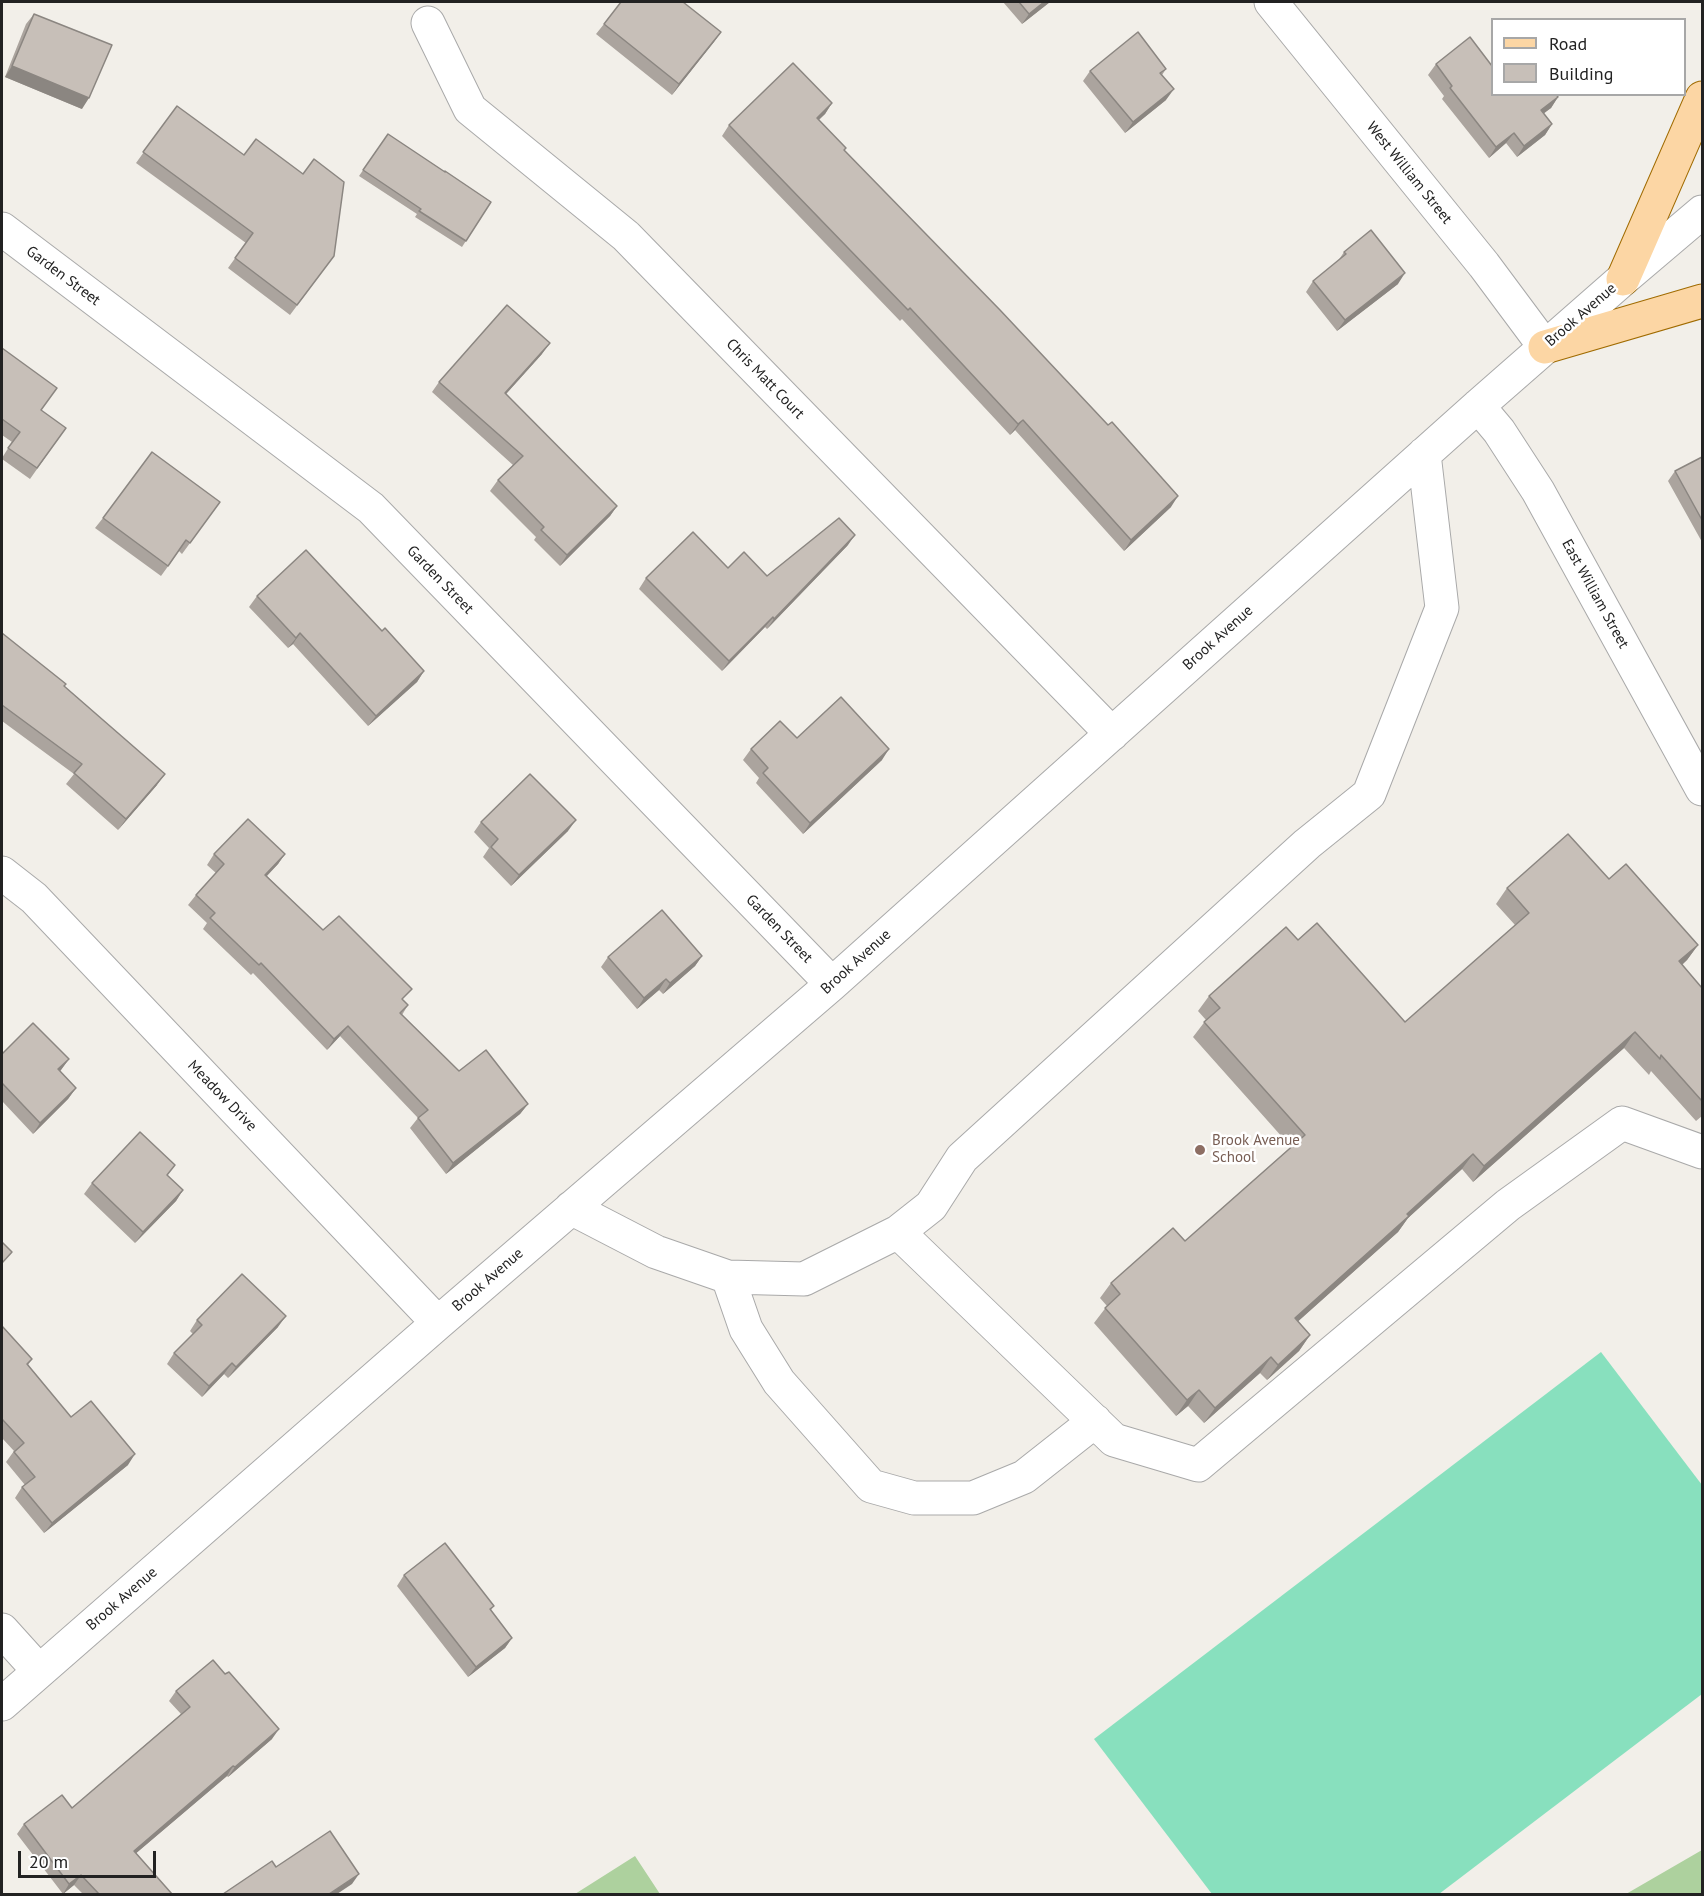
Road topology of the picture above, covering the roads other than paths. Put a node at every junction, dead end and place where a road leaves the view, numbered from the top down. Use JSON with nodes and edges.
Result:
{"nodes":[{"id":1,"x":1271,"y":2,"type":"edge"},
{"id":2,"x":428,"y":23,"type":"dead end"},
{"id":3,"x":1702,"y":99,"type":"edge"},
{"id":4,"x":1702,"y":212,"type":"edge"},
{"id":5,"x":2,"y":229,"type":"edge"},
{"id":6,"x":1623,"y":279,"type":"junction"},
{"id":7,"x":1702,"y":301,"type":"edge"},
{"id":8,"x":1545,"y":347,"type":"junction"},
{"id":9,"x":1478,"y":406,"type":"junction"},
{"id":10,"x":1424,"y":454,"type":"junction"},
{"id":11,"x":1112,"y":734,"type":"junction"},
{"id":12,"x":1702,"y":789,"type":"edge"},
{"id":13,"x":2,"y":873,"type":"edge"},
{"id":14,"x":832,"y":984,"type":"junction"},
{"id":15,"x":1702,"y":1152,"type":"edge"},
{"id":16,"x":571,"y":1208,"type":"junction"},
{"id":17,"x":898,"y":1232,"type":"junction"},
{"id":18,"x":728,"y":1277,"type":"junction"},
{"id":19,"x":438,"y":1323,"type":"junction"},
{"id":20,"x":1095,"y":1421,"type":"junction"},
{"id":21,"x":2,"y":1630,"type":"edge"},
{"id":22,"x":39,"y":1671,"type":"junction"},
{"id":23,"x":2,"y":1704,"type":"edge"}],
"edges":[{"from":1,"to":8,"type":"street","name":"West William Street"},
{"from":2,"to":11,"type":"street","name":"Chris Matt Court"},
{"from":3,"to":6,"type":"main road"},
{"from":4,"to":6,"type":"street","name":"Brook Avenue"},
{"from":5,"to":14,"type":"street","name":"Garden Street"},
{"from":6,"to":8,"type":"street","name":"Brook Avenue"},
{"from":7,"to":8,"type":"main road"},
{"from":8,"to":9,"type":"street","name":"Brook Avenue"},
{"from":9,"to":10,"type":"street","name":"Brook Avenue"},
{"from":9,"to":12,"type":"street","name":"East William Street"},
{"from":10,"to":11,"type":"street","name":"Brook Avenue"},
{"from":10,"to":17,"type":"street"},
{"from":11,"to":14,"type":"street","name":"Brook Avenue"},
{"from":13,"to":19,"type":"street","name":"Meadow Drive"},
{"from":14,"to":16,"type":"street","name":"Brook Avenue"},
{"from":15,"to":20,"type":"street"},
{"from":16,"to":18,"type":"street"},
{"from":16,"to":19,"type":"street","name":"Brook Avenue"},
{"from":17,"to":18,"type":"street"},
{"from":17,"to":20,"type":"street"},
{"from":18,"to":20,"type":"street"},
{"from":19,"to":22,"type":"street","name":"Brook Avenue"},
{"from":21,"to":22,"type":"street"},
{"from":22,"to":23,"type":"street","name":"Brook Avenue"}]}
